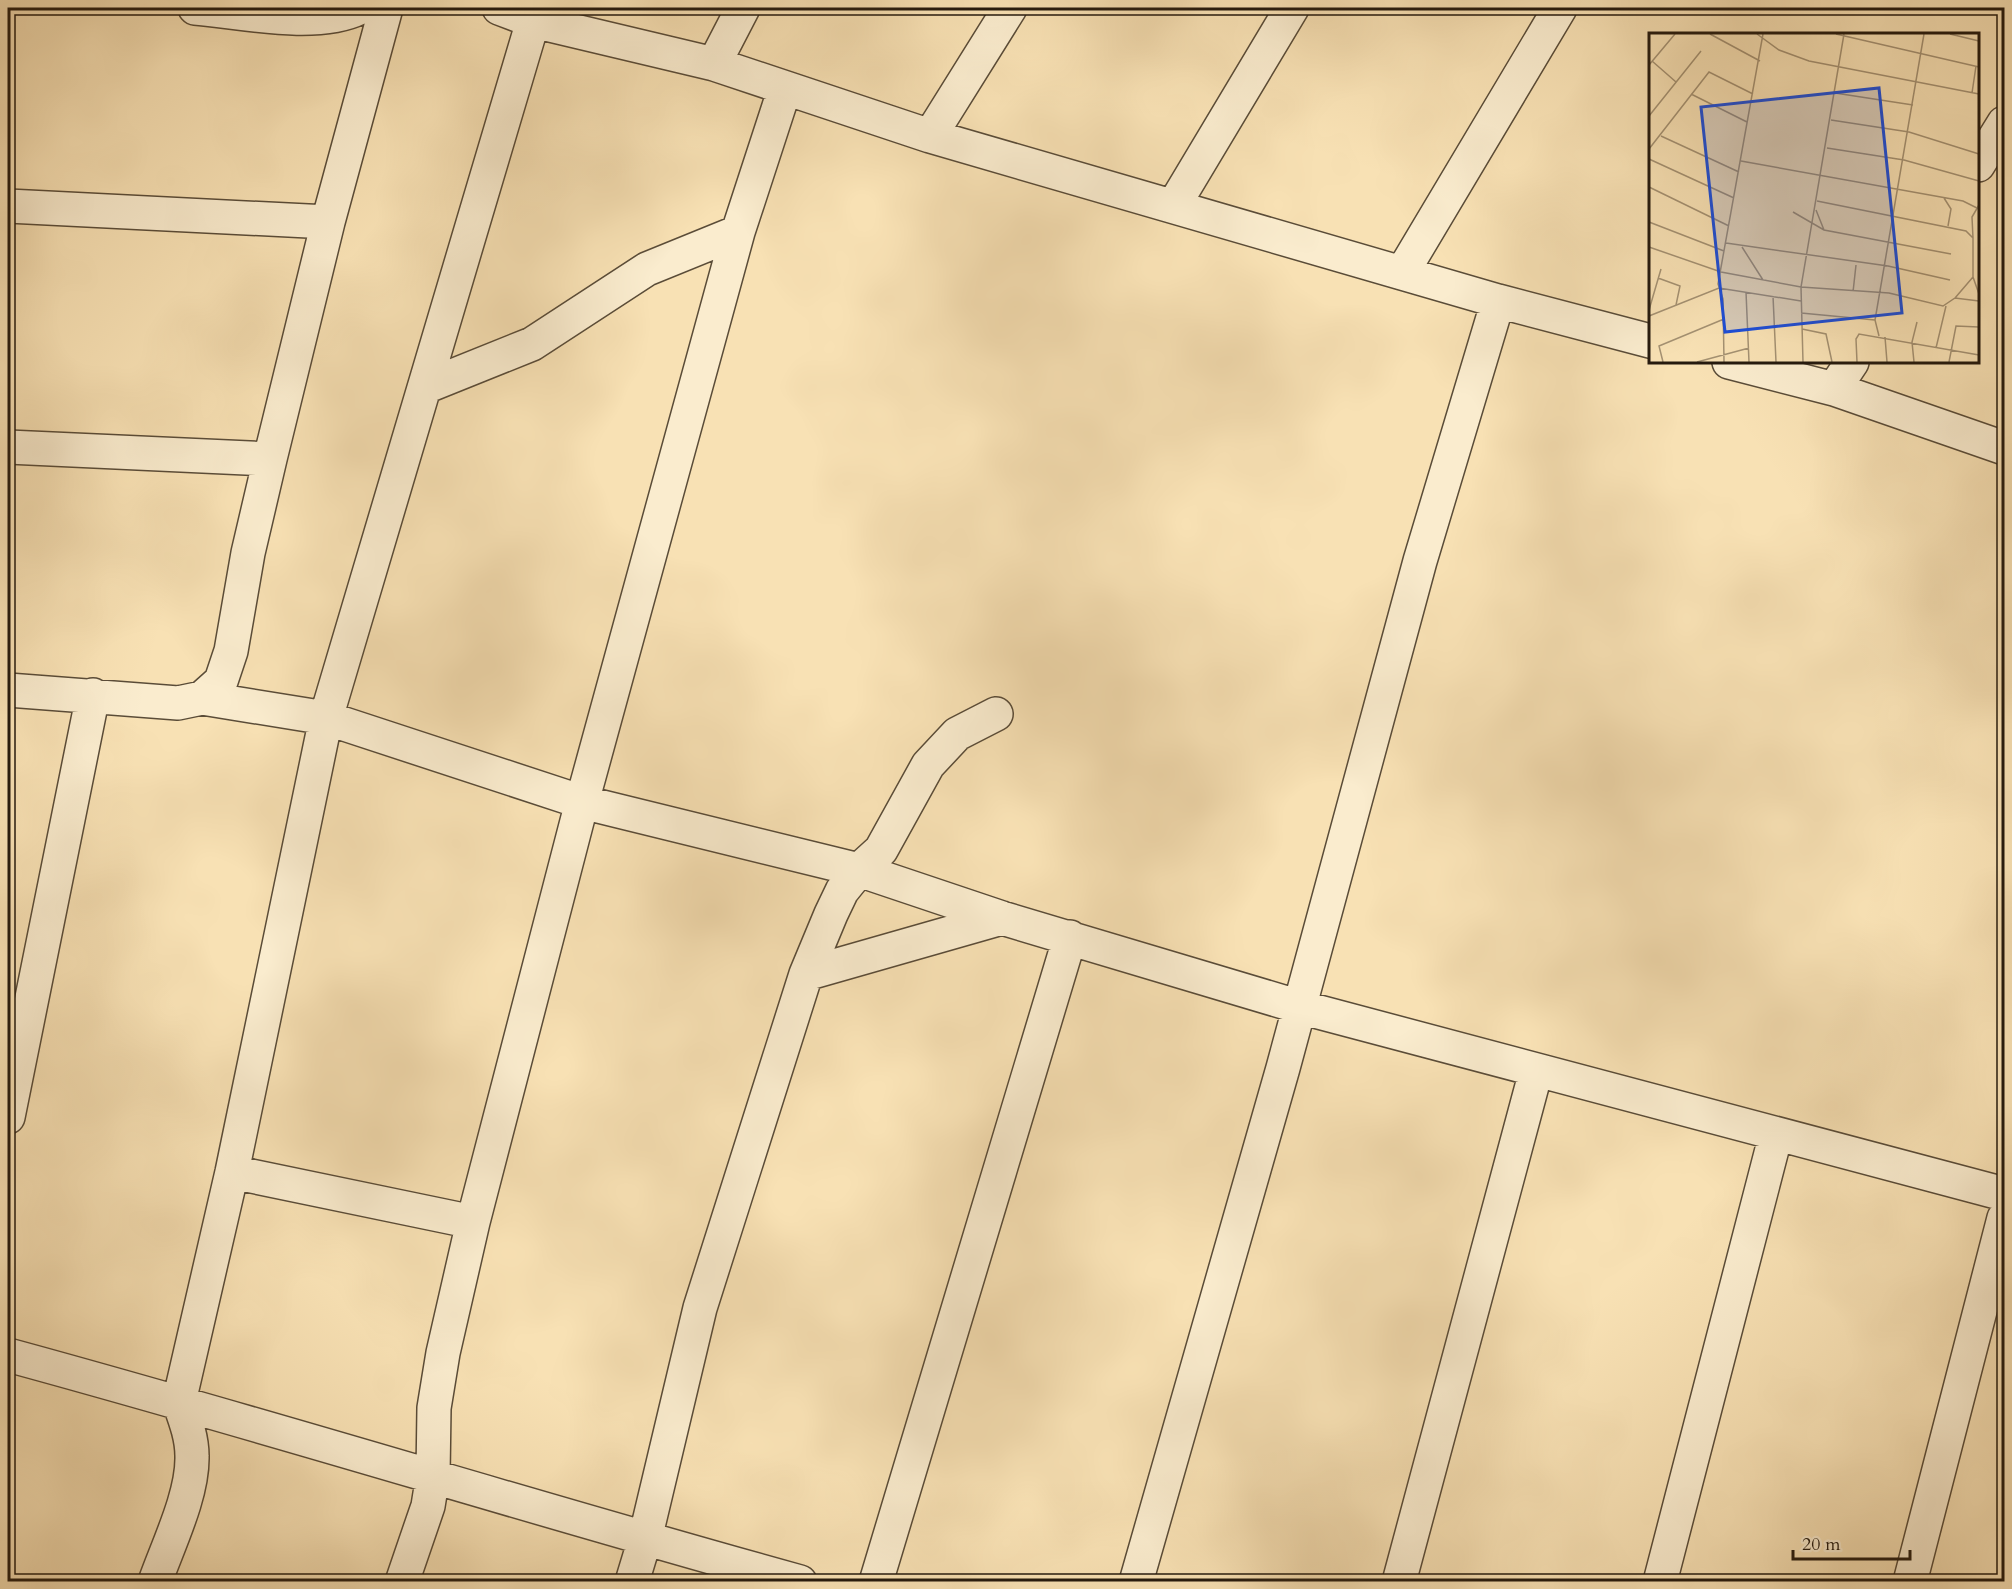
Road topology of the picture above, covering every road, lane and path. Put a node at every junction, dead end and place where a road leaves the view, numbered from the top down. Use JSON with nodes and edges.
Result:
{"nodes":[{"id":1,"x":195,"y":8,"type":"edge"},
{"id":2,"x":359,"y":8,"type":"edge"},
{"id":3,"x":387,"y":8,"type":"edge"},
{"id":4,"x":499,"y":8,"type":"edge"},
{"id":5,"x":743,"y":8,"type":"edge"},
{"id":6,"x":1010,"y":8,"type":"edge"},
{"id":7,"x":1292,"y":8,"type":"edge"},
{"id":8,"x":1560,"y":8,"type":"edge"},
{"id":9,"x":536,"y":14,"type":"edge"},
{"id":10,"x":714,"y":64,"type":"junction"},
{"id":11,"x":785,"y":88,"type":"junction"},
{"id":12,"x":2004,"y":123,"type":"edge"},
{"id":13,"x":930,"y":136,"type":"junction"},
{"id":14,"x":1979,"y":162,"type":"edge"},
{"id":15,"x":1174,"y":205,"type":"junction"},
{"id":16,"x":8,"y":206,"type":"edge"},
{"id":17,"x":328,"y":222,"type":"junction"},
{"id":18,"x":738,"y":232,"type":"junction"},
{"id":19,"x":1402,"y":273,"type":"junction"},
{"id":20,"x":1498,"y":301,"type":"junction"},
{"id":21,"x":1649,"y":341,"type":"edge"},
{"id":22,"x":1732,"y":363,"type":"edge"},
{"id":23,"x":1851,"y":363,"type":"edge"},
{"id":24,"x":424,"y":387,"type":"junction"},
{"id":25,"x":1834,"y":389,"type":"junction"},
{"id":26,"x":8,"y":447,"type":"edge"},
{"id":27,"x":2004,"y":448,"type":"edge"},
{"id":28,"x":270,"y":459,"type":"junction"},
{"id":29,"x":8,"y":690,"type":"edge"},
{"id":30,"x":93,"y":695,"type":"junction"},
{"id":31,"x":202,"y":698,"type":"junction"},
{"id":32,"x":996,"y":714,"type":"dead end"},
{"id":33,"x":326,"y":718,"type":"junction"},
{"id":34,"x":582,"y":802,"type":"junction"},
{"id":35,"x":859,"y":870,"type":"junction"},
{"id":36,"x":1002,"y":918,"type":"junction"},
{"id":37,"x":1070,"y":937,"type":"junction"},
{"id":38,"x":806,"y":974,"type":"junction"},
{"id":39,"x":1300,"y":1007,"type":"junction"},
{"id":40,"x":1536,"y":1071,"type":"junction"},
{"id":41,"x":8,"y":1117,"type":"edge"},
{"id":42,"x":1776,"y":1134,"type":"junction"},
{"id":43,"x":231,"y":1172,"type":"junction"},
{"id":44,"x":2004,"y":1194,"type":"edge"},
{"id":45,"x":2004,"y":1218,"type":"edge"},
{"id":46,"x":473,"y":1222,"type":"junction"},
{"id":47,"x":8,"y":1355,"type":"edge"},
{"id":48,"x":179,"y":1402,"type":"junction"},
{"id":49,"x":433,"y":1475,"type":"junction"},
{"id":50,"x":645,"y":1539,"type":"junction"},
{"id":51,"x":155,"y":1581,"type":"edge"},
{"id":52,"x":402,"y":1581,"type":"edge"},
{"id":53,"x":632,"y":1581,"type":"edge"},
{"id":54,"x":800,"y":1581,"type":"edge"},
{"id":55,"x":876,"y":1581,"type":"edge"},
{"id":56,"x":1136,"y":1581,"type":"edge"},
{"id":57,"x":1399,"y":1581,"type":"edge"},
{"id":58,"x":1660,"y":1581,"type":"edge"},
{"id":59,"x":1910,"y":1581,"type":"edge"}],
"edges":[{"from":1,"to":2,"type":"street"},
{"from":3,"to":17,"type":"street"},
{"from":4,"to":9,"type":"street"},
{"from":5,"to":10,"type":"street"},
{"from":6,"to":13,"type":"street"},
{"from":7,"to":15,"type":"street"},
{"from":8,"to":19,"type":"street"},
{"from":9,"to":10,"type":"street"},
{"from":9,"to":24,"type":"street"},
{"from":10,"to":11,"type":"street"},
{"from":11,"to":13,"type":"street"},
{"from":11,"to":18,"type":"street"},
{"from":12,"to":14,"type":"street"},
{"from":13,"to":15,"type":"street"},
{"from":15,"to":19,"type":"street"},
{"from":16,"to":17,"type":"street"},
{"from":17,"to":28,"type":"street"},
{"from":18,"to":24,"type":"street"},
{"from":18,"to":34,"type":"street"},
{"from":19,"to":20,"type":"street"},
{"from":20,"to":21,"type":"street"},
{"from":20,"to":39,"type":"street"},
{"from":22,"to":25,"type":"street"},
{"from":23,"to":25,"type":"street"},
{"from":24,"to":33,"type":"street"},
{"from":25,"to":27,"type":"street"},
{"from":26,"to":28,"type":"street"},
{"from":28,"to":31,"type":"street"},
{"from":29,"to":30,"type":"street"},
{"from":30,"to":31,"type":"street"},
{"from":30,"to":41,"type":"street"},
{"from":31,"to":33,"type":"street"},
{"from":32,"to":35,"type":"street"},
{"from":33,"to":34,"type":"street"},
{"from":33,"to":43,"type":"street"},
{"from":34,"to":35,"type":"street"},
{"from":34,"to":46,"type":"street"},
{"from":35,"to":36,"type":"street"},
{"from":35,"to":38,"type":"street"},
{"from":36,"to":37,"type":"street"},
{"from":36,"to":38,"type":"street"},
{"from":37,"to":39,"type":"street"},
{"from":37,"to":55,"type":"street"},
{"from":38,"to":50,"type":"street"},
{"from":39,"to":40,"type":"street"},
{"from":39,"to":56,"type":"street"},
{"from":40,"to":42,"type":"street"},
{"from":40,"to":57,"type":"street"},
{"from":42,"to":44,"type":"street"},
{"from":42,"to":58,"type":"street"},
{"from":43,"to":46,"type":"street"},
{"from":43,"to":48,"type":"street"},
{"from":45,"to":59,"type":"street"},
{"from":46,"to":49,"type":"street"},
{"from":47,"to":48,"type":"street"},
{"from":48,"to":49,"type":"street"},
{"from":48,"to":51,"type":"street"},
{"from":49,"to":50,"type":"street"},
{"from":49,"to":52,"type":"street"},
{"from":50,"to":53,"type":"street"},
{"from":50,"to":54,"type":"street"}]}
